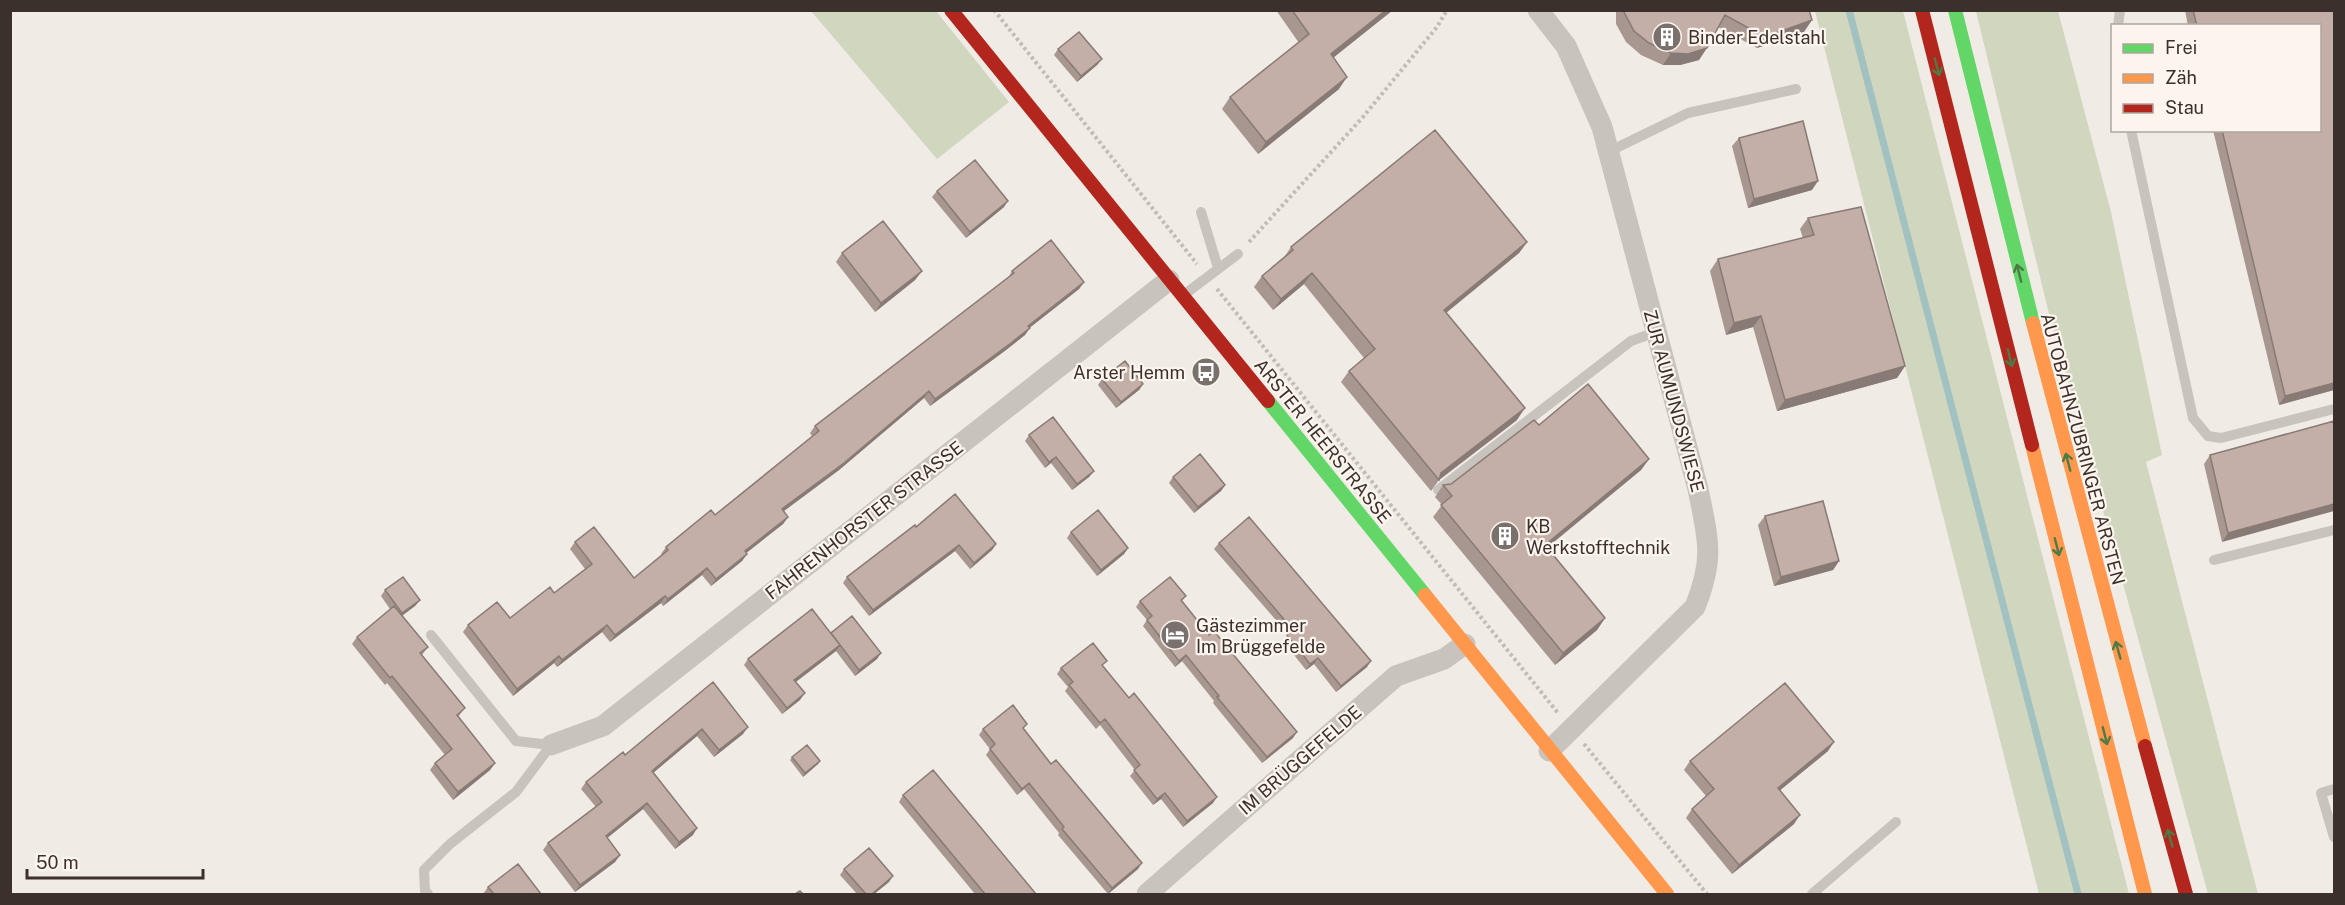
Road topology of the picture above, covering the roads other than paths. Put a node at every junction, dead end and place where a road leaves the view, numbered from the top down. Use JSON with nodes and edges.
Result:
{"nodes":[{"id":1,"x":951,"y":10,"type":"edge"},
{"id":2,"x":1538,"y":10,"type":"edge"},
{"id":3,"x":1922,"y":10,"type":"edge"},
{"id":4,"x":1955,"y":10,"type":"edge"},
{"id":5,"x":1796,"y":90,"type":"dead end"},
{"id":6,"x":2131,"y":132,"type":"edge"},
{"id":7,"x":1610,"y":151,"type":"junction"},
{"id":8,"x":1201,"y":212,"type":"dead end"},
{"id":9,"x":1238,"y":254,"type":"road end"},
{"id":10,"x":1218,"y":268,"type":"junction"},
{"id":11,"x":1169,"y":280,"type":"junction"},
{"id":12,"x":1183,"y":296,"type":"junction"},
{"id":13,"x":1656,"y":332,"type":"junction"},
{"id":14,"x":2334,"y":409,"type":"edge"},
{"id":15,"x":1438,"y":490,"type":"edge"},
{"id":16,"x":2334,"y":530,"type":"edge"},
{"id":17,"x":2214,"y":560,"type":"dead end"},
{"id":18,"x":430,"y":635,"type":"dead end"},
{"id":19,"x":1465,"y":644,"type":"junction"},
{"id":20,"x":551,"y":745,"type":"junction"},
{"id":21,"x":1549,"y":752,"type":"junction"},
{"id":22,"x":2334,"y":789,"type":"edge"},
{"id":23,"x":1896,"y":822,"type":"dead end"},
{"id":24,"x":2334,"y":837,"type":"edge"},
{"id":25,"x":428,"y":894,"type":"edge"},
{"id":26,"x":1147,"y":894,"type":"edge"},
{"id":27,"x":1667,"y":894,"type":"edge"},
{"id":28,"x":1812,"y":894,"type":"edge"},
{"id":29,"x":2145,"y":894,"type":"edge"},
{"id":30,"x":2186,"y":894,"type":"edge"}],
"edges":[{"from":1,"to":11,"type":"main road","name":"ARSTER HEERSTRASSE"},
{"from":2,"to":7,"type":"street","name":"ZUR AUMUNDSWIESE"},
{"from":3,"to":29,"type":"main road","one_way":true},
{"from":30,"to":4,"type":"main road","name":"AUTOBAHNZUBRINGER ARSTEN","one_way":true},
{"from":5,"to":7,"type":"lane"},
{"from":6,"to":14,"type":"lane"},
{"from":7,"to":13,"type":"street","name":"ZUR AUMUNDSWIESE"},
{"from":8,"to":10,"type":"lane"},
{"from":9,"to":10,"type":"lane"},
{"from":10,"to":12,"type":"lane"},
{"from":11,"to":12,"type":"main road","name":"ARSTER HEERSTRASSE"},
{"from":11,"to":20,"type":"street","name":"FAHRENHORSTER STRASSE"},
{"from":12,"to":19,"type":"main road","name":"ARSTER HEERSTRASSE"},
{"from":13,"to":15,"type":"lane"},
{"from":13,"to":21,"type":"street","name":"ZUR AUMUNDSWIESE"},
{"from":16,"to":17,"type":"lane"},
{"from":18,"to":20,"type":"lane"},
{"from":19,"to":21,"type":"main road","name":"ARSTER HEERSTRASSE"},
{"from":19,"to":26,"type":"street","name":"IM BRÜGGEFELDE"},
{"from":20,"to":25,"type":"lane"},
{"from":21,"to":27,"type":"main road","name":"ARSTER HEERSTRASSE"},
{"from":22,"to":24,"type":"lane"},
{"from":23,"to":28,"type":"lane"}]}
